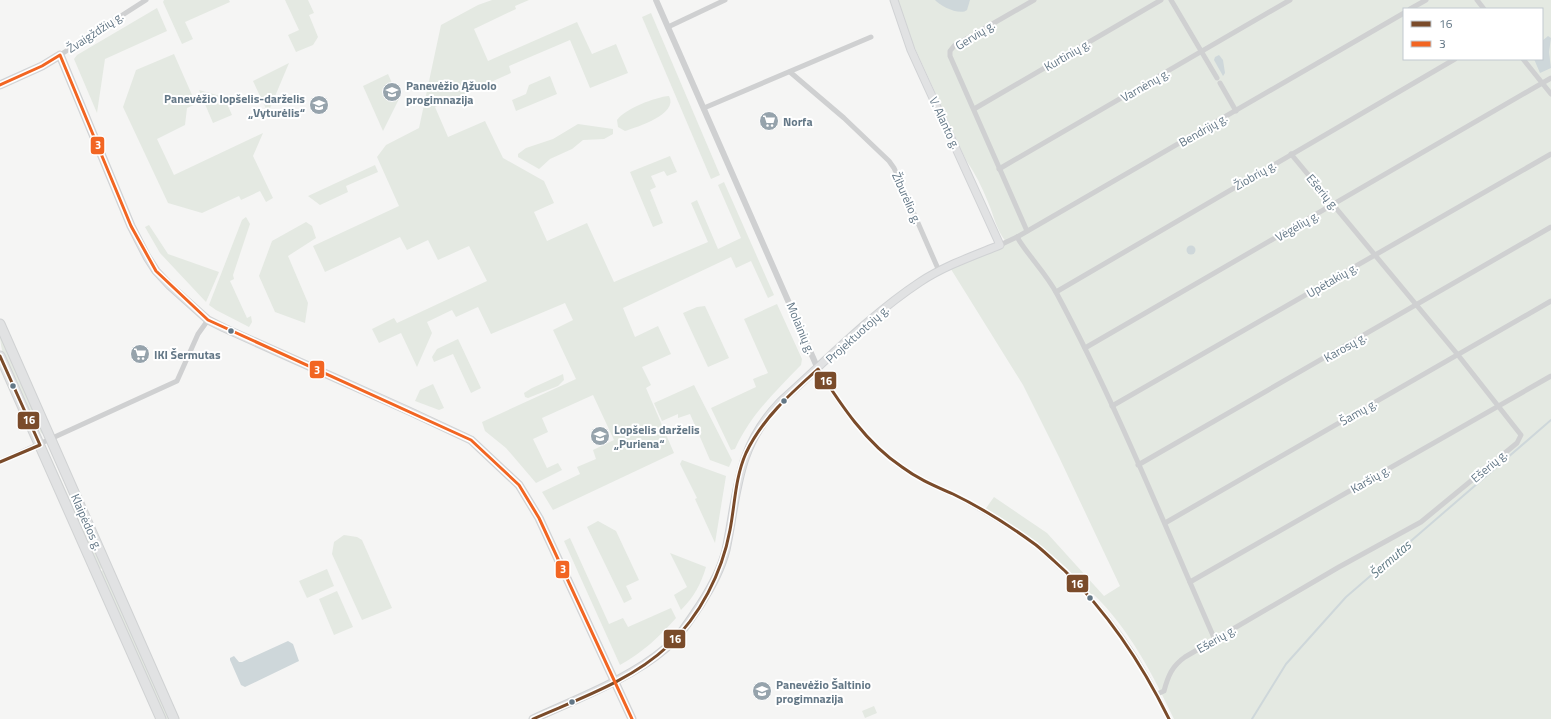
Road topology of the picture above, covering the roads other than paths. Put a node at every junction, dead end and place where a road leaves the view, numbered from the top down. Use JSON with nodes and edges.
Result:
{"nodes":[{"id":1,"x":146,"y":0,"type":"edge"},
{"id":2,"x":656,"y":0,"type":"edge"},
{"id":3,"x":725,"y":0,"type":"edge"},
{"id":4,"x":894,"y":0,"type":"edge"},
{"id":5,"x":1034,"y":0,"type":"edge"},
{"id":6,"x":1160,"y":0,"type":"edge"},
{"id":7,"x":1171,"y":0,"type":"edge"},
{"id":8,"x":1290,"y":0,"type":"edge"},
{"id":9,"x":1426,"y":0,"type":"edge"},
{"id":10,"x":1477,"y":0,"type":"edge"},
{"id":11,"x":1412,"y":8,"type":"edge"},
{"id":12,"x":1483,"y":8,"type":"edge"},
{"id":13,"x":1403,"y":14,"type":"edge"},
{"id":14,"x":668,"y":27,"type":"junction"},
{"id":15,"x":871,"y":37,"type":"dead end"},
{"id":16,"x":1201,"y":52,"type":"junction"},
{"id":17,"x":60,"y":55,"type":"junction"},
{"id":18,"x":1453,"y":60,"type":"edge"},
{"id":19,"x":1524,"y":60,"type":"edge"},
{"id":20,"x":790,"y":72,"type":"junction"},
{"id":21,"x":1551,"y":78,"type":"edge"},
{"id":22,"x":1542,"y":83,"type":"junction"},
{"id":23,"x":0,"y":85,"type":"edge"},
{"id":24,"x":1551,"y":94,"type":"edge"},
{"id":25,"x":704,"y":108,"type":"junction"},
{"id":26,"x":974,"y":109,"type":"junction"},
{"id":27,"x":1236,"y":111,"type":"junction"},
{"id":28,"x":1291,"y":154,"type":"junction"},
{"id":29,"x":1551,"y":154,"type":"edge"},
{"id":30,"x":999,"y":169,"type":"junction"},
{"id":31,"x":1334,"y":205,"type":"junction"},
{"id":32,"x":1551,"y":227,"type":"edge"},
{"id":33,"x":1027,"y":231,"type":"junction"},
{"id":34,"x":1017,"y":237,"type":"junction"},
{"id":35,"x":1000,"y":244,"type":"junction"},
{"id":36,"x":1375,"y":255,"type":"junction"},
{"id":37,"x":938,"y":271,"type":"junction"},
{"id":38,"x":1056,"y":292,"type":"junction"},
{"id":39,"x":1551,"y":301,"type":"edge"},
{"id":40,"x":1417,"y":306,"type":"junction"},
{"id":41,"x":208,"y":320,"type":"junction"},
{"id":42,"x":0,"y":324,"type":"edge"},
{"id":43,"x":1085,"y":348,"type":"junction"},
{"id":44,"x":1458,"y":355,"type":"junction"},
{"id":45,"x":0,"y":356,"type":"edge"},
{"id":46,"x":818,"y":369,"type":"junction"},
{"id":47,"x":1551,"y":376,"type":"edge"},
{"id":48,"x":1112,"y":406,"type":"junction"},
{"id":49,"x":1498,"y":406,"type":"junction"},
{"id":50,"x":50,"y":440,"type":"junction"},
{"id":51,"x":40,"y":444,"type":"junction"},
{"id":52,"x":0,"y":462,"type":"edge"},
{"id":53,"x":1138,"y":465,"type":"junction"},
{"id":54,"x":1165,"y":523,"type":"junction"},
{"id":55,"x":1190,"y":582,"type":"junction"},
{"id":56,"x":1215,"y":640,"type":"junction"},
{"id":57,"x":614,"y":680,"type":"junction"},
{"id":58,"x":1157,"y":694,"type":"junction"},
{"id":59,"x":161,"y":719,"type":"edge"},
{"id":60,"x":174,"y":719,"type":"edge"},
{"id":61,"x":533,"y":719,"type":"edge"},
{"id":62,"x":632,"y":719,"type":"edge"},
{"id":63,"x":1168,"y":719,"type":"edge"}],
"edges":[{"from":1,"to":17,"type":"street","name":"Žvaigždžių g."},
{"from":2,"to":14,"type":"street","name":"Molainių g."},
{"from":3,"to":14,"type":"street"},
{"from":4,"to":35,"type":"main road","name":"V. Alanto g."},
{"from":5,"to":26,"type":"street","name":"Gervių g."},
{"from":6,"to":26,"type":"street","name":"Kurtinių g."},
{"from":7,"to":16,"type":"street"},
{"from":8,"to":16,"type":"street","name":"Varnėnų g."},
{"from":9,"to":11,"type":"street"},
{"from":10,"to":12,"type":"street"},
{"from":13,"to":27,"type":"street","name":"Bendrijų g."},
{"from":14,"to":25,"type":"street","name":"Molainių g."},
{"from":15,"to":20,"type":"street"},
{"from":16,"to":27,"type":"street"},
{"from":16,"to":30,"type":"street","name":"Varnėnų g."},
{"from":17,"to":23,"type":"main road","name":"Žvaigždžių g."},
{"from":17,"to":41,"type":"main road"},
{"from":18,"to":28,"type":"street","name":"Žiobrių g."},
{"from":19,"to":22,"type":"street"},
{"from":20,"to":25,"type":"street"},
{"from":20,"to":37,"type":"street","name":"Žiburėlio g."},
{"from":21,"to":22,"type":"street","name":"Vėgėlių g."},
{"from":22,"to":24,"type":"street"},
{"from":22,"to":31,"type":"street","name":"Vėgėlių g."},
{"from":25,"to":46,"type":"street","name":"Molainių g."},
{"from":26,"to":30,"type":"street"},
{"from":27,"to":33,"type":"street","name":"Bendrijų g."},
{"from":28,"to":31,"type":"street","name":"Ešerių g."},
{"from":28,"to":38,"type":"street","name":"Žiobrių g."},
{"from":29,"to":36,"type":"street","name":"Upėtakių g."},
{"from":30,"to":33,"type":"street"},
{"from":31,"to":36,"type":"street","name":"Ešerių g."},
{"from":31,"to":43,"type":"street","name":"Vėgėlių g."},
{"from":32,"to":40,"type":"street","name":"Karosų g."},
{"from":33,"to":34,"type":"street","name":"Bendrijų g."},
{"from":34,"to":35,"type":"street","name":"Bendrijų g."},
{"from":34,"to":38,"type":"street"},
{"from":35,"to":37,"type":"main road","name":"Projektuotojų g."},
{"from":36,"to":40,"type":"street","name":"Ešerių g."},
{"from":36,"to":48,"type":"street","name":"Upėtakių g."},
{"from":37,"to":46,"type":"main road","name":"Projektuotojų g."},
{"from":38,"to":43,"type":"street"},
{"from":39,"to":44,"type":"street","name":"Šamų g."},
{"from":40,"to":44,"type":"street","name":"Ešerių g."},
{"from":40,"to":53,"type":"street","name":"Karosų g."},
{"from":41,"to":50,"type":"street"},
{"from":41,"to":57,"type":"main road"},
{"from":42,"to":50,"type":"highway","name":"Klaipėdos g."},
{"from":43,"to":48,"type":"street"},
{"from":44,"to":49,"type":"street","name":"Ešerių g."},
{"from":44,"to":54,"type":"street","name":"Šamų g."},
{"from":45,"to":51,"type":"highway","name":"Klaipėdos g."},
{"from":46,"to":57,"type":"main road","name":"Projektuotojų g."},
{"from":46,"to":58,"type":"street","name":"Molainių g."},
{"from":47,"to":49,"type":"street","name":"Karšių g."},
{"from":48,"to":53,"type":"street"},
{"from":49,"to":55,"type":"street","name":"Karšių g."},
{"from":49,"to":56,"type":"street","name":"Ešerių g."},
{"from":50,"to":51,"type":"street"},
{"from":50,"to":60,"type":"highway","name":"Klaipėdos g."},
{"from":51,"to":52,"type":"street"},
{"from":51,"to":59,"type":"highway","name":"Klaipėdos g."},
{"from":53,"to":54,"type":"street"},
{"from":54,"to":55,"type":"street"},
{"from":55,"to":56,"type":"street"},
{"from":56,"to":58,"type":"street","name":"Ešerių g."},
{"from":57,"to":61,"type":"main road","name":"Projektuotojų g."},
{"from":57,"to":62,"type":"main road"},
{"from":58,"to":63,"type":"street","name":"Molainių g."}]}
